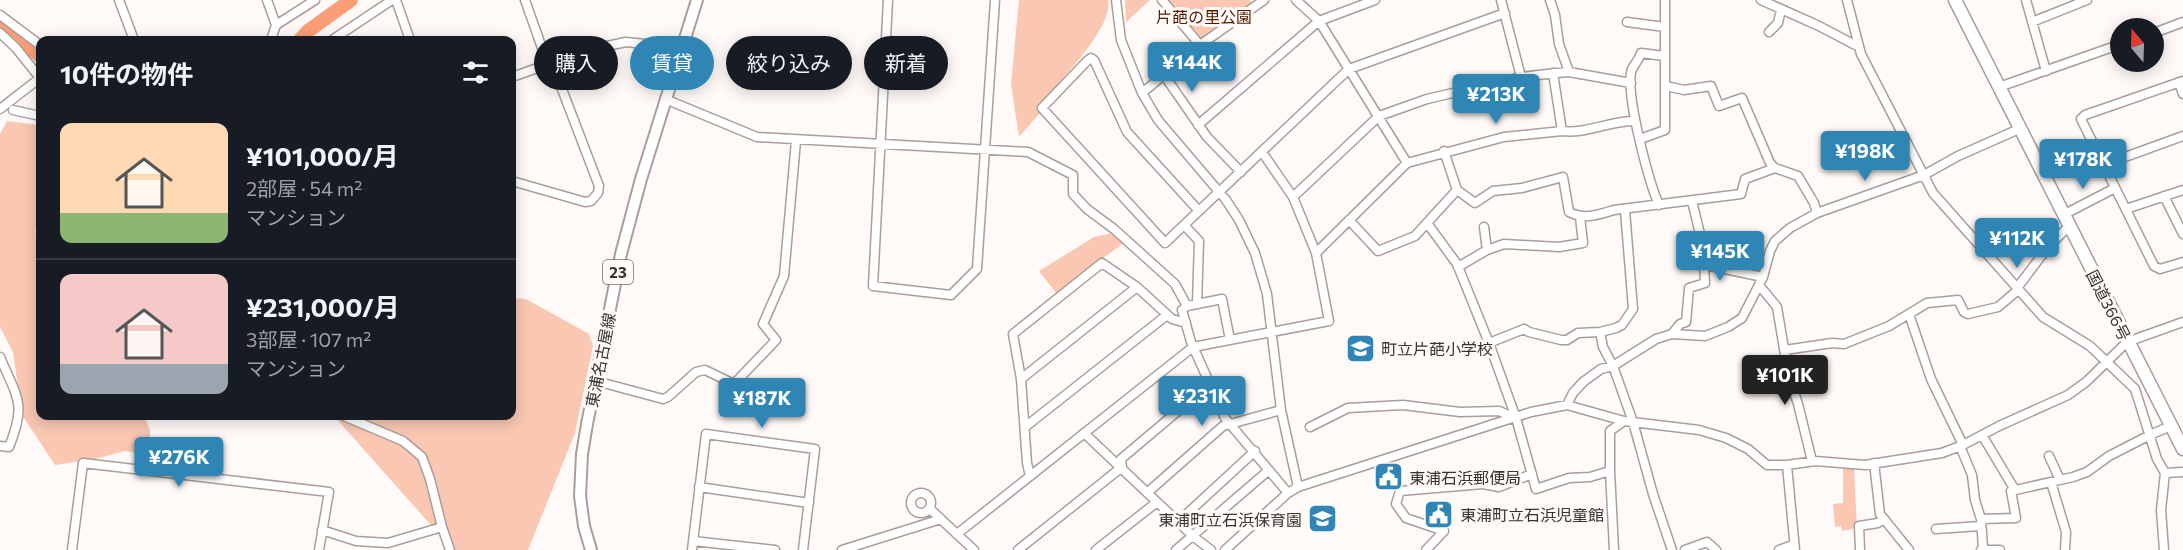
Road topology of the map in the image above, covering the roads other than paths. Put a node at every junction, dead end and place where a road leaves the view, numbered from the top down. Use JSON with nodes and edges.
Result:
{"nodes":[{"id":1,"x":119,"y":0,"type":"edge"},
{"id":2,"x":267,"y":0,"type":"edge"},
{"id":3,"x":315,"y":0,"type":"edge"},
{"id":4,"x":394,"y":0,"type":"edge"},
{"id":5,"x":525,"y":0,"type":"edge"},
{"id":6,"x":697,"y":0,"type":"edge"},
{"id":7,"x":888,"y":0,"type":"edge"},
{"id":8,"x":995,"y":0,"type":"edge"},
{"id":9,"x":1116,"y":0,"type":"edge"},
{"id":10,"x":1162,"y":0,"type":"edge"},
{"id":11,"x":1264,"y":0,"type":"edge"},
{"id":12,"x":1296,"y":0,"type":"edge"},
{"id":13,"x":1375,"y":0,"type":"edge"},
{"id":14,"x":1501,"y":0,"type":"edge"},
{"id":15,"x":1550,"y":0,"type":"edge"},
{"id":16,"x":1665,"y":0,"type":"edge"},
{"id":17,"x":1761,"y":0,"type":"edge"},
{"id":18,"x":1847,"y":0,"type":"edge"},
{"id":19,"x":1954,"y":0,"type":"edge"},
{"id":20,"x":2026,"y":0,"type":"edge"},
{"id":21,"x":2087,"y":0,"type":"edge"},
{"id":22,"x":1781,"y":10,"type":"junction"},
{"id":23,"x":1504,"y":13,"type":"junction"},
{"id":24,"x":0,"y":15,"type":"edge"},
{"id":25,"x":1319,"y":21,"type":"junction"},
{"id":26,"x":1627,"y":22,"type":"dead end"},
{"id":27,"x":2032,"y":22,"type":"junction"},
{"id":28,"x":2183,"y":22,"type":"edge"},
{"id":29,"x":276,"y":25,"type":"junction"},
{"id":30,"x":1665,"y":27,"type":"junction"},
{"id":31,"x":2164,"y":29,"type":"edge"},
{"id":32,"x":1769,"y":32,"type":"dead end"},
{"id":33,"x":0,"y":33,"type":"edge"},
{"id":34,"x":132,"y":36,"type":"edge"},
{"id":35,"x":272,"y":36,"type":"edge"},
{"id":36,"x":338,"y":36,"type":"edge"},
{"id":37,"x":408,"y":36,"type":"edge"},
{"id":38,"x":539,"y":36,"type":"edge"},
{"id":39,"x":685,"y":36,"type":"edge"},
{"id":40,"x":36,"y":42,"type":"edge"},
{"id":41,"x":1200,"y":45,"type":"junction"},
{"id":42,"x":1859,"y":47,"type":"junction"},
{"id":43,"x":2110,"y":48,"type":"edge"},
{"id":44,"x":1664,"y":56,"type":"junction"},
{"id":45,"x":534,"y":69,"type":"edge"},
{"id":46,"x":1349,"y":69,"type":"junction"},
{"id":47,"x":36,"y":71,"type":"edge"},
{"id":48,"x":2046,"y":71,"type":"junction"},
{"id":49,"x":1569,"y":72,"type":"junction"},
{"id":50,"x":1553,"y":73,"type":"junction"},
{"id":51,"x":1164,"y":75,"type":"junction"},
{"id":52,"x":516,"y":76,"type":"edge"},
{"id":53,"x":1521,"y":77,"type":"junction"},
{"id":54,"x":36,"y":79,"type":"edge"},
{"id":55,"x":2181,"y":82,"type":"edge"},
{"id":56,"x":1631,"y":83,"type":"junction"},
{"id":57,"x":1666,"y":86,"type":"junction"},
{"id":58,"x":1999,"y":87,"type":"junction"},
{"id":59,"x":560,"y":90,"type":"edge"},
{"id":60,"x":668,"y":90,"type":"edge"},
{"id":61,"x":1142,"y":93,"type":"junction"},
{"id":62,"x":2183,"y":94,"type":"edge"},
{"id":63,"x":665,"y":99,"type":"junction"},
{"id":64,"x":1,"y":108,"type":"edge"},
{"id":65,"x":12,"y":110,"type":"dead end"},
{"id":66,"x":36,"y":115,"type":"edge"},
{"id":67,"x":1378,"y":116,"type":"junction"},
{"id":68,"x":1634,"y":121,"type":"junction"},
{"id":69,"x":1198,"y":125,"type":"junction"},
{"id":70,"x":2019,"y":129,"type":"junction"},
{"id":71,"x":1562,"y":131,"type":"junction"},
{"id":72,"x":2183,"y":136,"type":"edge"},
{"id":73,"x":1640,"y":139,"type":"junction"},
{"id":74,"x":796,"y":141,"type":"junction"},
{"id":75,"x":882,"y":144,"type":"junction"},
{"id":76,"x":985,"y":150,"type":"junction"},
{"id":77,"x":1444,"y":151,"type":"junction"},
{"id":78,"x":1262,"y":152,"type":"junction"},
{"id":79,"x":1407,"y":163,"type":"junction"},
{"id":80,"x":2103,"y":165,"type":"junction"},
{"id":81,"x":1774,"y":168,"type":"junction"},
{"id":82,"x":1241,"y":172,"type":"junction"},
{"id":83,"x":1924,"y":175,"type":"junction"},
{"id":84,"x":516,"y":182,"type":"edge"},
{"id":85,"x":2115,"y":188,"type":"junction"},
{"id":86,"x":1457,"y":190,"type":"junction"},
{"id":87,"x":2183,"y":190,"type":"edge"},
{"id":88,"x":1219,"y":191,"type":"junction"},
{"id":89,"x":2164,"y":196,"type":"junction"},
{"id":90,"x":1293,"y":197,"type":"junction"},
{"id":91,"x":1692,"y":201,"type":"junction"},
{"id":92,"x":1659,"y":205,"type":"junction"},
{"id":93,"x":2126,"y":209,"type":"junction"},
{"id":94,"x":1625,"y":210,"type":"junction"},
{"id":95,"x":1199,"y":211,"type":"junction"},
{"id":96,"x":1817,"y":213,"type":"junction"},
{"id":97,"x":1580,"y":217,"type":"junction"},
{"id":98,"x":1349,"y":220,"type":"junction"},
{"id":99,"x":2066,"y":221,"type":"junction"},
{"id":100,"x":1427,"y":223,"type":"junction"},
{"id":101,"x":1184,"y":225,"type":"junction"},
{"id":102,"x":1484,"y":227,"type":"dead end"},
{"id":103,"x":2183,"y":234,"type":"edge"},
{"id":104,"x":1487,"y":250,"type":"junction"},
{"id":105,"x":1316,"y":253,"type":"junction"},
{"id":106,"x":1684,"y":259,"type":"dead end"},
{"id":107,"x":2183,"y":262,"type":"edge"},
{"id":108,"x":1702,"y":263,"type":"junction"},
{"id":109,"x":1458,"y":267,"type":"junction"},
{"id":110,"x":1761,"y":281,"type":"junction"},
{"id":111,"x":1137,"y":287,"type":"junction"},
{"id":112,"x":2017,"y":289,"type":"junction"},
{"id":113,"x":1197,"y":304,"type":"junction"},
{"id":114,"x":1187,"y":306,"type":"junction"},
{"id":115,"x":1909,"y":314,"type":"junction"},
{"id":116,"x":1167,"y":315,"type":"junction"},
{"id":117,"x":2183,"y":322,"type":"edge"},
{"id":118,"x":1186,"y":323,"type":"junction"},
{"id":119,"x":1271,"y":332,"type":"junction"},
{"id":120,"x":1600,"y":332,"type":"junction"},
{"id":121,"x":1672,"y":334,"type":"junction"},
{"id":122,"x":1230,"y":340,"type":"junction"},
{"id":123,"x":2127,"y":342,"type":"junction"},
{"id":124,"x":1489,"y":343,"type":"junction"},
{"id":125,"x":1193,"y":347,"type":"junction"},
{"id":126,"x":1785,"y":350,"type":"junction"},
{"id":127,"x":0,"y":357,"type":"edge"},
{"id":128,"x":2106,"y":363,"type":"junction"},
{"id":129,"x":1613,"y":366,"type":"junction"},
{"id":130,"x":1021,"y":379,"type":"junction"},
{"id":131,"x":596,"y":381,"type":"junction"},
{"id":132,"x":1210,"y":384,"type":"junction"},
{"id":133,"x":1567,"y":405,"type":"junction"},
{"id":134,"x":1281,"y":410,"type":"junction"},
{"id":135,"x":1516,"y":418,"type":"junction"},
{"id":136,"x":353,"y":420,"type":"edge"},
{"id":137,"x":1624,"y":421,"type":"junction"},
{"id":138,"x":1634,"y":422,"type":"junction"},
{"id":139,"x":1230,"y":423,"type":"junction"},
{"id":140,"x":2171,"y":426,"type":"junction"},
{"id":141,"x":1025,"y":427,"type":"junction"},
{"id":142,"x":1310,"y":428,"type":"dead end"},
{"id":143,"x":1084,"y":433,"type":"junction"},
{"id":144,"x":1982,"y":435,"type":"junction"},
{"id":145,"x":2149,"y":436,"type":"junction"},
{"id":146,"x":0,"y":446,"type":"edge"},
{"id":147,"x":1962,"y":446,"type":"junction"},
{"id":148,"x":2183,"y":449,"type":"edge"},
{"id":149,"x":1255,"y":451,"type":"junction"},
{"id":150,"x":2049,"y":456,"type":"dead end"},
{"id":151,"x":1812,"y":461,"type":"junction"},
{"id":152,"x":1874,"y":464,"type":"junction"},
{"id":153,"x":1787,"y":465,"type":"junction"},
{"id":154,"x":1122,"y":467,"type":"junction"},
{"id":155,"x":1269,"y":470,"type":"junction"},
{"id":156,"x":1610,"y":471,"type":"junction"},
{"id":157,"x":2183,"y":472,"type":"edge"},
{"id":158,"x":2165,"y":473,"type":"junction"},
{"id":159,"x":1532,"y":474,"type":"junction"},
{"id":160,"x":1030,"y":476,"type":"junction"},
{"id":161,"x":2060,"y":480,"type":"junction"},
{"id":162,"x":2051,"y":482,"type":"junction"},
{"id":163,"x":699,"y":487,"type":"junction"},
{"id":164,"x":1298,"y":487,"type":"junction"},
{"id":165,"x":2015,"y":489,"type":"junction"},
{"id":166,"x":1148,"y":492,"type":"junction"},
{"id":167,"x":1288,"y":493,"type":"junction"},
{"id":168,"x":1157,"y":502,"type":"junction"},
{"id":169,"x":809,"y":503,"type":"junction"},
{"id":170,"x":930,"y":509,"type":"dead end"},
{"id":171,"x":940,"y":519,"type":"junction"},
{"id":172,"x":1884,"y":519,"type":"junction"},
{"id":173,"x":1178,"y":522,"type":"junction"},
{"id":174,"x":1981,"y":522,"type":"junction"},
{"id":175,"x":442,"y":527,"type":"junction"},
{"id":176,"x":322,"y":530,"type":"junction"},
{"id":177,"x":1936,"y":530,"type":"dead end"},
{"id":178,"x":957,"y":534,"type":"junction"},
{"id":179,"x":1194,"y":537,"type":"junction"},
{"id":180,"x":692,"y":546,"type":"edge"},
{"id":181,"x":1794,"y":547,"type":"edge"},
{"id":182,"x":72,"y":550,"type":"edge"},
{"id":183,"x":319,"y":550,"type":"edge"},
{"id":184,"x":450,"y":550,"type":"edge"},
{"id":185,"x":591,"y":550,"type":"edge"},
{"id":186,"x":775,"y":550,"type":"edge"},
{"id":187,"x":803,"y":550,"type":"edge"},
{"id":188,"x":842,"y":550,"type":"edge"},
{"id":189,"x":974,"y":550,"type":"edge"},
{"id":190,"x":1018,"y":550,"type":"edge"},
{"id":191,"x":1096,"y":550,"type":"edge"},
{"id":192,"x":1176,"y":550,"type":"edge"},
{"id":193,"x":1211,"y":550,"type":"edge"},
{"id":194,"x":1225,"y":550,"type":"edge"},
{"id":195,"x":1426,"y":550,"type":"edge"},
{"id":196,"x":1614,"y":550,"type":"edge"},
{"id":197,"x":1672,"y":550,"type":"edge"},
{"id":198,"x":1685,"y":550,"type":"edge"},
{"id":199,"x":1716,"y":550,"type":"edge"},
{"id":200,"x":1779,"y":550,"type":"edge"},
{"id":201,"x":1860,"y":550,"type":"edge"},
{"id":202,"x":1909,"y":550,"type":"edge"},
{"id":203,"x":1982,"y":550,"type":"edge"},
{"id":204,"x":2000,"y":550,"type":"edge"},
{"id":205,"x":2065,"y":550,"type":"edge"},
{"id":206,"x":2164,"y":550,"type":"edge"}],
"edges":[{"from":1,"to":34,"type":"street"},
{"from":2,"to":29,"type":"street"},
{"from":3,"to":29,"type":"street"},
{"from":4,"to":36,"type":"street"},
{"from":4,"to":37,"type":"street"},
{"from":5,"to":38,"type":"street"},
{"from":6,"to":39,"type":"main road","name":"東浦名古屋線","number":"23"},
{"from":7,"to":75,"type":"street"},
{"from":8,"to":76,"type":"street"},
{"from":9,"to":61,"type":"street"},
{"from":10,"to":41,"type":"street"},
{"from":11,"to":41,"type":"street"},
{"from":12,"to":25,"type":"street"},
{"from":13,"to":25,"type":"street"},
{"from":14,"to":23,"type":"street"},
{"from":15,"to":49,"type":"street"},
{"from":16,"to":30,"type":"street"},
{"from":17,"to":22,"type":"street"},
{"from":18,"to":42,"type":"street"},
{"from":19,"to":58,"type":"highway","name":"国道366号"},
{"from":20,"to":27,"type":"street"},
{"from":21,"to":27,"type":"street"},
{"from":22,"to":32,"type":"street"},
{"from":22,"to":42,"type":"street"},
{"from":23,"to":46,"type":"street"},
{"from":23,"to":53,"type":"street"},
{"from":24,"to":40,"type":"street"},
{"from":25,"to":46,"type":"street"},
{"from":25,"to":69,"type":"street"},
{"from":26,"to":30,"type":"street"},
{"from":27,"to":48,"type":"street"},
{"from":28,"to":31,"type":"street"},
{"from":29,"to":35,"type":"street"},
{"from":30,"to":44,"type":"street"},
{"from":33,"to":47,"type":"street"},
{"from":41,"to":51,"type":"street"},
{"from":42,"to":83,"type":"street"},
{"from":43,"to":48,"type":"street"},
{"from":44,"to":56,"type":"street"},
{"from":44,"to":57,"type":"street"},
{"from":45,"to":52,"type":"street"},
{"from":46,"to":67,"type":"street"},
{"from":46,"to":78,"type":"street"},
{"from":48,"to":58,"type":"street"},
{"from":49,"to":50,"type":"street"},
{"from":49,"to":56,"type":"street"},
{"from":50,"to":53,"type":"street"},
{"from":50,"to":71,"type":"street"},
{"from":51,"to":61,"type":"street"},
{"from":51,"to":69,"type":"street"},
{"from":53,"to":67,"type":"street"},
{"from":54,"to":64,"type":"street"},
{"from":55,"to":62,"type":"street"},
{"from":55,"to":80,"type":"street"},
{"from":56,"to":68,"type":"street"},
{"from":57,"to":73,"type":"street"},
{"from":57,"to":81,"type":"street"},
{"from":58,"to":70,"type":"highway","name":"国道366号"},
{"from":59,"to":84,"type":"street"},
{"from":60,"to":63,"type":"main road","name":"東浦名古屋線","number":"23"},
{"from":61,"to":88,"type":"street"},
{"from":63,"to":74,"type":"street"},
{"from":63,"to":131,"type":"main road","name":"東浦名古屋線","number":"23"},
{"from":65,"to":66,"type":"street"},
{"from":67,"to":79,"type":"street"},
{"from":67,"to":90,"type":"street"},
{"from":68,"to":71,"type":"street"},
{"from":68,"to":73,"type":"street"},
{"from":69,"to":82,"type":"street"},
{"from":70,"to":83,"type":"street"},
{"from":70,"to":99,"type":"highway","name":"国道366号"},
{"from":71,"to":77,"type":"street"},
{"from":72,"to":80,"type":"street"},
{"from":73,"to":92,"type":"street"},
{"from":74,"to":75,"type":"street"},
{"from":74,"to":131,"type":"street"},
{"from":75,"to":76,"type":"street"},
{"from":75,"to":76,"type":"street"},
{"from":76,"to":114,"type":"street"},
{"from":77,"to":79,"type":"street"},
{"from":77,"to":86,"type":"street"},
{"from":78,"to":82,"type":"street"},
{"from":78,"to":90,"type":"street"},
{"from":79,"to":98,"type":"street"},
{"from":80,"to":85,"type":"street"},
{"from":81,"to":91,"type":"street"},
{"from":81,"to":96,"type":"street"},
{"from":82,"to":88,"type":"street"},
{"from":83,"to":96,"type":"street"},
{"from":83,"to":112,"type":"street"},
{"from":85,"to":93,"type":"street"},
{"from":85,"to":99,"type":"street"},
{"from":86,"to":97,"type":"street"},
{"from":86,"to":100,"type":"street"},
{"from":87,"to":89,"type":"street"},
{"from":88,"to":95,"type":"street"},
{"from":88,"to":119,"type":"street"},
{"from":89,"to":93,"type":"street"},
{"from":89,"to":103,"type":"street"},
{"from":90,"to":105,"type":"street"},
{"from":91,"to":92,"type":"street"},
{"from":91,"to":108,"type":"street"},
{"from":92,"to":94,"type":"street"},
{"from":93,"to":107,"type":"street"},
{"from":94,"to":97,"type":"street"},
{"from":94,"to":120,"type":"street"},
{"from":95,"to":101,"type":"street"},
{"from":95,"to":101,"type":"street"},
{"from":96,"to":110,"type":"street"},
{"from":97,"to":104,"type":"street"},
{"from":98,"to":100,"type":"street"},
{"from":98,"to":105,"type":"street"},
{"from":99,"to":112,"type":"street"},
{"from":99,"to":123,"type":"highway","name":"国道366号"},
{"from":100,"to":109,"type":"street"},
{"from":101,"to":113,"type":"street"},
{"from":102,"to":104,"type":"street"},
{"from":104,"to":109,"type":"street"},
{"from":105,"to":119,"type":"street"},
{"from":106,"to":108,"type":"street"},
{"from":108,"to":110,"type":"street"},
{"from":108,"to":121,"type":"street"},
{"from":109,"to":124,"type":"street"},
{"from":110,"to":121,"type":"street"},
{"from":110,"to":126,"type":"street"},
{"from":111,"to":116,"type":"street"},
{"from":111,"to":130,"type":"street"},
{"from":111,"to":130,"type":"street"},
{"from":112,"to":115,"type":"street"},
{"from":112,"to":128,"type":"street"},
{"from":113,"to":114,"type":"street"},
{"from":113,"to":122,"type":"street"},
{"from":114,"to":118,"type":"street"},
{"from":115,"to":126,"type":"street"},
{"from":115,"to":147,"type":"street"},
{"from":116,"to":118,"type":"street"},
{"from":116,"to":141,"type":"street"},
{"from":117,"to":123,"type":"street"},
{"from":118,"to":125,"type":"street"},
{"from":119,"to":122,"type":"street"},
{"from":119,"to":134,"type":"street"},
{"from":120,"to":124,"type":"street"},
{"from":120,"to":129,"type":"street"},
{"from":121,"to":129,"type":"street"},
{"from":122,"to":125,"type":"street"},
{"from":123,"to":128,"type":"street"},
{"from":123,"to":140,"type":"highway","name":"国道366号"},
{"from":124,"to":135,"type":"street"},
{"from":125,"to":132,"type":"street"},
{"from":125,"to":143,"type":"street"},
{"from":126,"to":151,"type":"street"},
{"from":127,"to":146,"type":"street"},
{"from":128,"to":144,"type":"street"},
{"from":128,"to":145,"type":"street"},
{"from":129,"to":133,"type":"street"},
{"from":129,"to":138,"type":"street"},
{"from":130,"to":141,"type":"street"},
{"from":131,"to":185,"type":"main road","name":"東浦名古屋線","number":"23"},
{"from":132,"to":139,"type":"street"},
{"from":132,"to":154,"type":"street"},
{"from":133,"to":135,"type":"street"},
{"from":133,"to":137,"type":"street"},
{"from":134,"to":139,"type":"street"},
{"from":134,"to":164,"type":"street"},
{"from":135,"to":142,"type":"street"},
{"from":135,"to":159,"type":"street"},
{"from":135,"to":164,"type":"street"},
{"from":136,"to":175,"type":"street"},
{"from":137,"to":138,"type":"street"},
{"from":137,"to":156,"type":"street"},
{"from":138,"to":153,"type":"street"},
{"from":138,"to":197,"type":"street"},
{"from":139,"to":149,"type":"street"},
{"from":139,"to":166,"type":"street"},
{"from":140,"to":145,"type":"street"},
{"from":140,"to":148,"type":"highway","name":"国道366号"},
{"from":141,"to":160,"type":"street"},
{"from":143,"to":154,"type":"street"},
{"from":143,"to":160,"type":"street"},
{"from":144,"to":147,"type":"street"},
{"from":144,"to":165,"type":"street"},
{"from":145,"to":158,"type":"street"},
{"from":145,"to":161,"type":"street"},
{"from":147,"to":152,"type":"street"},
{"from":147,"to":174,"type":"street"},
{"from":149,"to":155,"type":"street"},
{"from":149,"to":173,"type":"street"},
{"from":150,"to":161,"type":"street"},
{"from":151,"to":152,"type":"street"},
{"from":151,"to":153,"type":"street"},
{"from":152,"to":172,"type":"street"},
{"from":153,"to":181,"type":"street"},
{"from":154,"to":166,"type":"street"},
{"from":154,"to":190,"type":"street"},
{"from":155,"to":167,"type":"street"},
{"from":155,"to":179,"type":"street"},
{"from":156,"to":159,"type":"street"},
{"from":156,"to":196,"type":"street"},
{"from":157,"to":158,"type":"street"},
{"from":158,"to":206,"type":"street"},
{"from":159,"to":195,"type":"street"},
{"from":160,"to":178,"type":"street"},
{"from":161,"to":162,"type":"street"},
{"from":162,"to":165,"type":"street"},
{"from":162,"to":205,"type":"street"},
{"from":163,"to":169,"type":"street"},
{"from":163,"to":169,"type":"street"},
{"from":163,"to":180,"type":"street"},
{"from":164,"to":167,"type":"street"},
{"from":165,"to":174,"type":"street"},
{"from":166,"to":168,"type":"street"},
{"from":167,"to":194,"type":"street"},
{"from":168,"to":173,"type":"street"},
{"from":168,"to":191,"type":"street"},
{"from":169,"to":187,"type":"street"},
{"from":170,"to":171,"type":"street"},
{"from":171,"to":178,"type":"street"},
{"from":171,"to":188,"type":"street"},
{"from":172,"to":201,"type":"street"},
{"from":172,"to":202,"type":"street"},
{"from":173,"to":179,"type":"street"},
{"from":174,"to":177,"type":"street"},
{"from":174,"to":203,"type":"street"},
{"from":175,"to":176,"type":"street"},
{"from":175,"to":184,"type":"street"},
{"from":176,"to":182,"type":"street"},
{"from":176,"to":183,"type":"street"},
{"from":178,"to":189,"type":"street"},
{"from":179,"to":192,"type":"street"},
{"from":179,"to":193,"type":"street"},
{"from":180,"to":186,"type":"street"},
{"from":181,"to":200,"type":"street"},
{"from":198,"to":199,"type":"street"},
{"from":203,"to":204,"type":"street"}]}
